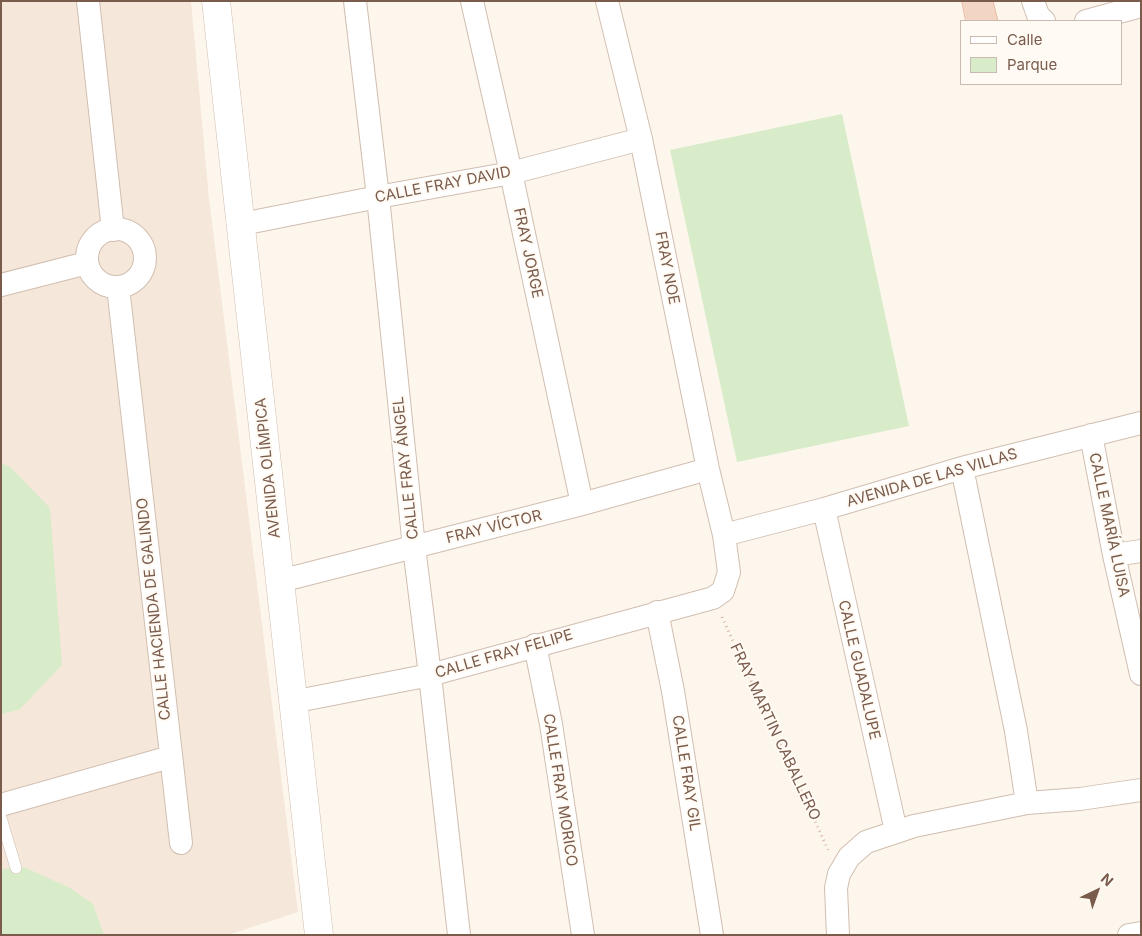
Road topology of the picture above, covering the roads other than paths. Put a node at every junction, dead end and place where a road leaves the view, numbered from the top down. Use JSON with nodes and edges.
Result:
{"nodes":[{"id":1,"x":88,"y":1,"type":"edge"},
{"id":2,"x":216,"y":1,"type":"edge"},
{"id":3,"x":355,"y":1,"type":"edge"},
{"id":4,"x":472,"y":1,"type":"edge"},
{"id":5,"x":607,"y":1,"type":"edge"},
{"id":6,"x":1033,"y":1,"type":"edge"},
{"id":7,"x":1141,"y":6,"type":"edge"},
{"id":8,"x":1043,"y":20,"type":"edge"},
{"id":9,"x":1090,"y":20,"type":"edge"},
{"id":10,"x":642,"y":139,"type":"junction"},
{"id":11,"x":511,"y":173,"type":"junction"},
{"id":12,"x":378,"y":197,"type":"junction"},
{"id":13,"x":242,"y":224,"type":"junction"},
{"id":14,"x":113,"y":230,"type":"junction"},
{"id":15,"x":87,"y":263,"type":"junction"},
{"id":16,"x":1,"y":285,"type":"edge"},
{"id":17,"x":118,"y":287,"type":"junction"},
{"id":18,"x":1141,"y":423,"type":"edge"},
{"id":19,"x":1091,"y":435,"type":"junction"},
{"id":20,"x":962,"y":468,"type":"junction"},
{"id":21,"x":708,"y":470,"type":"junction"},
{"id":22,"x":582,"y":504,"type":"junction"},
{"id":23,"x":824,"y":509,"type":"junction"},
{"id":24,"x":724,"y":536,"type":"junction"},
{"id":25,"x":414,"y":547,"type":"junction"},
{"id":26,"x":1141,"y":552,"type":"edge"},
{"id":27,"x":1114,"y":555,"type":"junction"},
{"id":28,"x":280,"y":581,"type":"junction"},
{"id":29,"x":656,"y":612,"type":"junction"},
{"id":30,"x":535,"y":645,"type":"junction"},
{"id":31,"x":1141,"y":674,"type":"edge"},
{"id":32,"x":430,"y":675,"type":"junction"},
{"id":33,"x":292,"y":702,"type":"junction"},
{"id":34,"x":170,"y":756,"type":"junction"},
{"id":35,"x":1141,"y":790,"type":"edge"},
{"id":36,"x":1027,"y":803,"type":"junction"},
{"id":37,"x":1,"y":805,"type":"edge"},
{"id":38,"x":1,"y":818,"type":"edge"},
{"id":39,"x":896,"y":831,"type":"junction"},
{"id":40,"x":181,"y":843,"type":"dead end"},
{"id":41,"x":16,"y":868,"type":"dead end"},
{"id":42,"x":1141,"y":933,"type":"edge"},
{"id":43,"x":319,"y":935,"type":"edge"},
{"id":44,"x":459,"y":935,"type":"edge"},
{"id":45,"x":582,"y":935,"type":"edge"},
{"id":46,"x":712,"y":935,"type":"edge"},
{"id":47,"x":838,"y":935,"type":"edge"},
{"id":48,"x":1129,"y":935,"type":"edge"}],
"edges":[{"from":1,"to":14,"type":"street"},
{"from":2,"to":13,"type":"street","name":"AVENIDA OLÍMPICA"},
{"from":3,"to":12,"type":"street","name":"CALLE FRAY ÁNGEL"},
{"from":4,"to":11,"type":"street","name":"FRAY JORGE"},
{"from":5,"to":10,"type":"street","name":"FRAY NOE"},
{"from":6,"to":8,"type":"street"},
{"from":7,"to":9,"type":"street"},
{"from":10,"to":11,"type":"street","name":"CALLE FRAY DAVID"},
{"from":10,"to":21,"type":"street","name":"FRAY NOE"},
{"from":11,"to":12,"type":"street","name":"CALLE FRAY DAVID"},
{"from":11,"to":22,"type":"street","name":"FRAY JORGE"},
{"from":12,"to":13,"type":"street","name":"CALLE FRAY DAVID"},
{"from":12,"to":25,"type":"street","name":"CALLE FRAY ÁNGEL"},
{"from":13,"to":28,"type":"street","name":"AVENIDA OLÍMPICA"},
{"from":14,"to":15,"type":"street"},
{"from":14,"to":17,"type":"street"},
{"from":15,"to":16,"type":"street"},
{"from":15,"to":17,"type":"street"},
{"from":17,"to":34,"type":"street","name":"CALLE HACIENDA DE GALINDO"},
{"from":18,"to":19,"type":"street","name":"AVENIDA DE LAS VILLAS"},
{"from":19,"to":20,"type":"street","name":"AVENIDA DE LAS VILLAS"},
{"from":19,"to":27,"type":"street","name":"CALLE MARÍA LUISA"},
{"from":20,"to":23,"type":"street","name":"AVENIDA DE LAS VILLAS"},
{"from":20,"to":36,"type":"street"},
{"from":21,"to":22,"type":"street","name":"FRAY VÍCTOR"},
{"from":21,"to":24,"type":"street","name":"FRAY NOE"},
{"from":22,"to":25,"type":"street","name":"FRAY VÍCTOR"},
{"from":23,"to":24,"type":"street","name":"AVENIDA DE LAS VILLAS"},
{"from":23,"to":39,"type":"street","name":"CALLE GUADALUPE"},
{"from":24,"to":29,"type":"street","name":"CALLE FRAY FELIPE"},
{"from":25,"to":28,"type":"street","name":"FRAY VÍCTOR"},
{"from":25,"to":32,"type":"street","name":"CALLE FRAY ÁNGEL"},
{"from":26,"to":27,"type":"street"},
{"from":27,"to":31,"type":"street","name":"CALLE MARÍA LUISA"},
{"from":28,"to":33,"type":"street","name":"AVENIDA OLÍMPICA"},
{"from":29,"to":30,"type":"street","name":"CALLE FRAY FELIPE"},
{"from":29,"to":46,"type":"street","name":"CALLE FRAY GIL"},
{"from":30,"to":32,"type":"street","name":"CALLE FRAY FELIPE"},
{"from":30,"to":45,"type":"street","name":"CALLE FRAY MORICO"},
{"from":32,"to":33,"type":"street","name":"CALLE FRAY FELIPE"},
{"from":32,"to":44,"type":"street","name":"CALLE FRAY ÁNGEL"},
{"from":33,"to":43,"type":"street","name":"AVENIDA OLÍMPICA"},
{"from":34,"to":37,"type":"street"},
{"from":34,"to":40,"type":"street","name":"CALLE HACIENDA DE GALINDO"},
{"from":35,"to":36,"type":"street"},
{"from":36,"to":39,"type":"street"},
{"from":38,"to":41,"type":"lane"},
{"from":39,"to":47,"type":"street"},
{"from":42,"to":48,"type":"street"}]}
